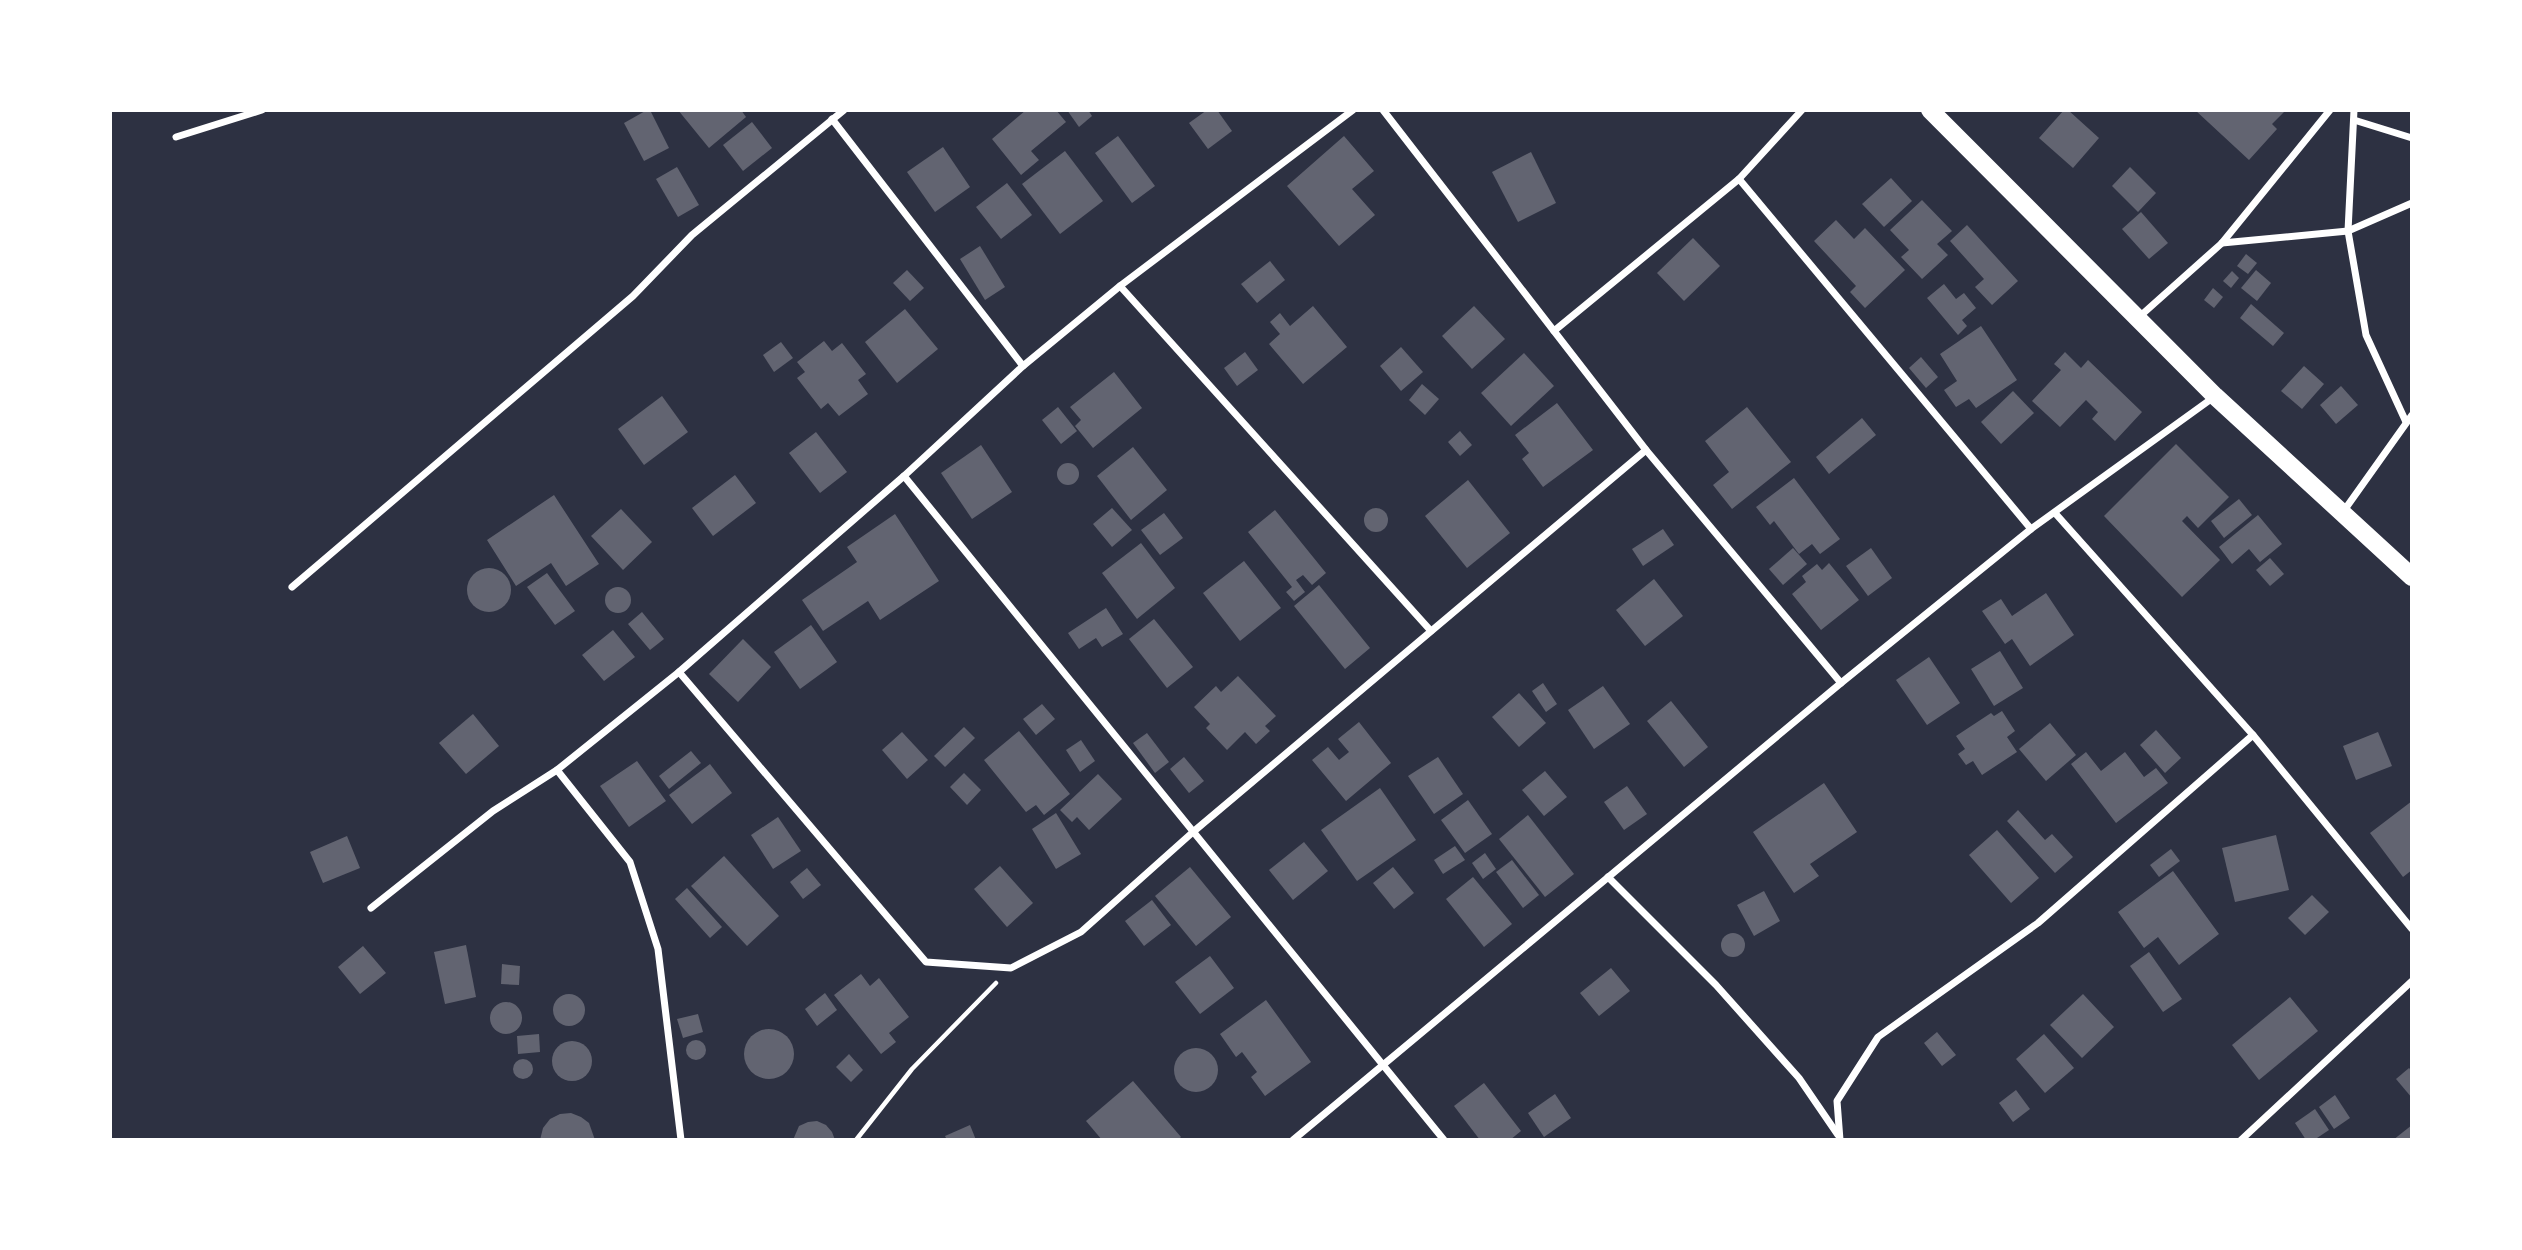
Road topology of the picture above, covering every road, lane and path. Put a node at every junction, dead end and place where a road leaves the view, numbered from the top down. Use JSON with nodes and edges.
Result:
{"nodes":[{"id":1,"x":262,"y":110,"type":"edge"},
{"id":2,"x":844,"y":110,"type":"edge"},
{"id":3,"x":1353,"y":110,"type":"edge"},
{"id":4,"x":1382,"y":110,"type":"edge"},
{"id":5,"x":1802,"y":110,"type":"edge"},
{"id":6,"x":1930,"y":110,"type":"edge"},
{"id":7,"x":2330,"y":110,"type":"edge"},
{"id":8,"x":2354,"y":110,"type":"edge"},
{"id":9,"x":832,"y":119,"type":"junction"},
{"id":10,"x":2354,"y":120,"type":"junction"},
{"id":11,"x":176,"y":137,"type":"dead end"},
{"id":12,"x":2412,"y":138,"type":"edge"},
{"id":13,"x":1739,"y":179,"type":"junction"},
{"id":14,"x":2412,"y":203,"type":"edge"},
{"id":15,"x":2348,"y":231,"type":"junction"},
{"id":16,"x":2222,"y":243,"type":"junction"},
{"id":17,"x":1120,"y":286,"type":"junction"},
{"id":18,"x":2137,"y":318,"type":"junction"},
{"id":19,"x":1554,"y":331,"type":"junction"},
{"id":20,"x":1023,"y":366,"type":"junction"},
{"id":21,"x":2215,"y":396,"type":"junction"},
{"id":22,"x":2412,"y":415,"type":"edge"},
{"id":23,"x":2406,"y":422,"type":"junction"},
{"id":24,"x":1646,"y":450,"type":"junction"},
{"id":25,"x":904,"y":476,"type":"junction"},
{"id":26,"x":2343,"y":512,"type":"junction"},
{"id":27,"x":2055,"y":513,"type":"junction"},
{"id":28,"x":2031,"y":529,"type":"junction"},
{"id":29,"x":2412,"y":577,"type":"edge"},
{"id":30,"x":292,"y":587,"type":"dead end"},
{"id":31,"x":1430,"y":631,"type":"junction"},
{"id":32,"x":680,"y":672,"type":"junction"},
{"id":33,"x":1841,"y":683,"type":"junction"},
{"id":34,"x":2253,"y":735,"type":"junction"},
{"id":35,"x":557,"y":770,"type":"junction"},
{"id":36,"x":1193,"y":832,"type":"junction"},
{"id":37,"x":1608,"y":877,"type":"junction"},
{"id":38,"x":372,"y":908,"type":"dead end"},
{"id":39,"x":2412,"y":929,"type":"edge"},
{"id":40,"x":1011,"y":968,"type":"junction"},
{"id":41,"x":2412,"y":981,"type":"edge"},
{"id":42,"x":1384,"y":1065,"type":"junction"},
{"id":43,"x":1840,"y":1138,"type":"edge"},
{"id":44,"x":681,"y":1140,"type":"edge"},
{"id":45,"x":856,"y":1140,"type":"edge"},
{"id":46,"x":1293,"y":1140,"type":"edge"},
{"id":47,"x":1444,"y":1140,"type":"edge"},
{"id":48,"x":2241,"y":1140,"type":"edge"}],
"edges":[{"from":1,"to":11,"type":"street"},
{"from":2,"to":9,"type":"street"},
{"from":3,"to":17,"type":"street"},
{"from":4,"to":19,"type":"street"},
{"from":5,"to":13,"type":"street"},
{"from":6,"to":18,"type":"main road"},
{"from":7,"to":16,"type":"street"},
{"from":8,"to":10,"type":"street"},
{"from":9,"to":20,"type":"street"},
{"from":9,"to":30,"type":"street"},
{"from":10,"to":12,"type":"street"},
{"from":10,"to":15,"type":"street"},
{"from":13,"to":19,"type":"street"},
{"from":13,"to":28,"type":"street"},
{"from":14,"to":15,"type":"street"},
{"from":15,"to":16,"type":"street"},
{"from":15,"to":23,"type":"street"},
{"from":16,"to":18,"type":"street"},
{"from":17,"to":20,"type":"street"},
{"from":17,"to":31,"type":"street"},
{"from":18,"to":21,"type":"main road"},
{"from":19,"to":24,"type":"street"},
{"from":20,"to":25,"type":"street"},
{"from":21,"to":26,"type":"main road"},
{"from":21,"to":27,"type":"street"},
{"from":22,"to":23,"type":"street"},
{"from":23,"to":26,"type":"street"},
{"from":24,"to":31,"type":"street"},
{"from":24,"to":33,"type":"street"},
{"from":25,"to":32,"type":"street"},
{"from":25,"to":36,"type":"street"},
{"from":26,"to":29,"type":"main road"},
{"from":27,"to":28,"type":"street"},
{"from":27,"to":34,"type":"street"},
{"from":28,"to":33,"type":"street"},
{"from":31,"to":36,"type":"street"},
{"from":32,"to":35,"type":"street"},
{"from":32,"to":40,"type":"street"},
{"from":33,"to":37,"type":"street"},
{"from":34,"to":39,"type":"street"},
{"from":34,"to":43,"type":"street"},
{"from":35,"to":38,"type":"street"},
{"from":35,"to":44,"type":"street"},
{"from":36,"to":40,"type":"street"},
{"from":36,"to":42,"type":"street"},
{"from":37,"to":42,"type":"street"},
{"from":37,"to":43,"type":"street"},
{"from":40,"to":45,"type":"path"},
{"from":41,"to":48,"type":"street"},
{"from":42,"to":46,"type":"street"},
{"from":42,"to":47,"type":"street"}]}
